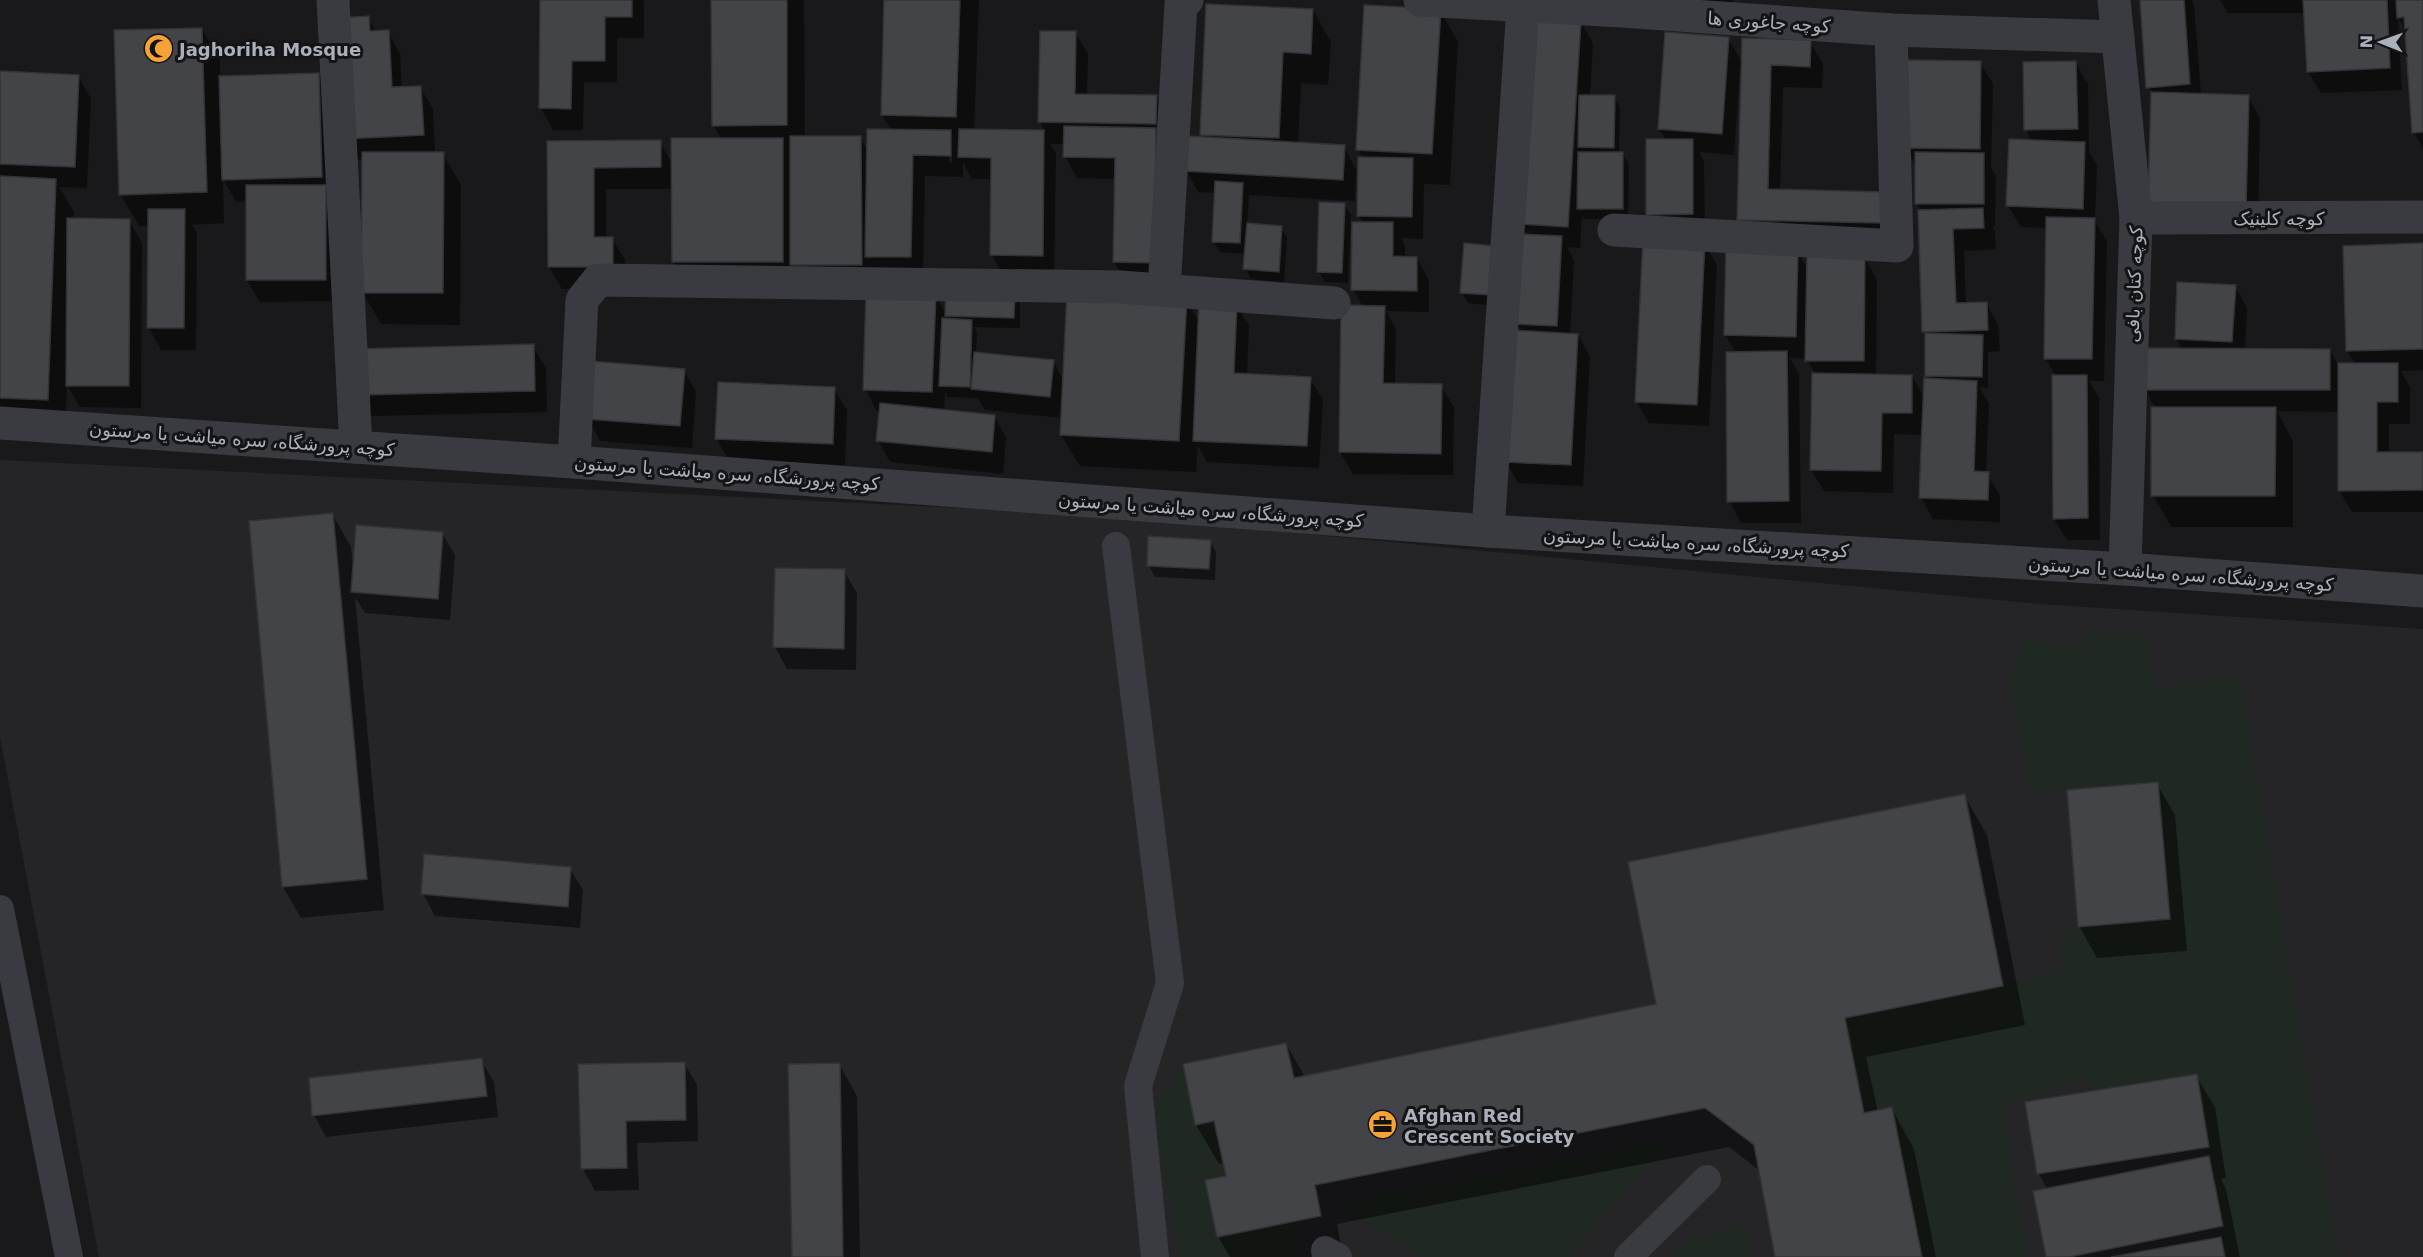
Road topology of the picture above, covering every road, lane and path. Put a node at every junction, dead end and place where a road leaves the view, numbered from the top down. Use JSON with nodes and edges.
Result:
{"nodes":[{"id":1,"x":333,"y":0,"type":"edge"},
{"id":2,"x":1187,"y":0,"type":"edge"},
{"id":3,"x":1420,"y":0,"type":"edge"},
{"id":4,"x":2114,"y":0,"type":"edge"},
{"id":5,"x":1523,"y":6,"type":"junction"},
{"id":6,"x":1622,"y":6,"type":"edge"},
{"id":7,"x":1891,"y":30,"type":"junction"},
{"id":8,"x":2118,"y":38,"type":"junction"},
{"id":9,"x":2423,"y":217,"type":"edge"},
{"id":10,"x":2136,"y":218,"type":"junction"},
{"id":11,"x":1614,"y":230,"type":"dead end"},
{"id":12,"x":1164,"y":290,"type":"junction"},
{"id":13,"x":1334,"y":303,"type":"dead end"},
{"id":14,"x":0,"y":423,"type":"edge"},
{"id":15,"x":356,"y":447,"type":"junction"},
{"id":16,"x":574,"y":462,"type":"junction"},
{"id":17,"x":1488,"y":531,"type":"junction"},
{"id":18,"x":1116,"y":546,"type":"dead end"},
{"id":19,"x":2125,"y":569,"type":"junction"},
{"id":20,"x":2423,"y":591,"type":"edge"},
{"id":21,"x":0,"y":909,"type":"edge"},
{"id":22,"x":1707,"y":1179,"type":"dead end"},
{"id":23,"x":69,"y":1257,"type":"edge"},
{"id":24,"x":1155,"y":1257,"type":"edge"},
{"id":25,"x":1326,"y":1257,"type":"edge"},
{"id":26,"x":1338,"y":1257,"type":"edge"},
{"id":27,"x":1628,"y":1257,"type":"edge"}],
"edges":[{"from":1,"to":15,"type":"street"},
{"from":2,"to":12,"type":"street"},
{"from":3,"to":5,"type":"street","name":"کوچه جاغوری ها"},
{"from":4,"to":8,"type":"street","name":"کوچه کتان بافی"},
{"from":5,"to":6,"type":"street","name":"کوچه جاغوری ها"},
{"from":5,"to":17,"type":"street"},
{"from":6,"to":7,"type":"street","name":"کوچه جاغوری ها"},
{"from":7,"to":8,"type":"street","name":"کوچه جاغوری ها"},
{"from":7,"to":11,"type":"street"},
{"from":8,"to":10,"type":"street","name":"کوچه کتان بافی"},
{"from":9,"to":10,"type":"street","name":"کوچه کلینیک"},
{"from":10,"to":19,"type":"street","name":"کوچه کتان بافی"},
{"from":12,"to":13,"type":"street"},
{"from":12,"to":16,"type":"street"},
{"from":14,"to":15,"type":"street","name":"کوچه پرورشگاه، سره میاشت یا مرستون"},
{"from":15,"to":16,"type":"street","name":"کوچه پرورشگاه، سره میاشت یا مرستون"},
{"from":16,"to":17,"type":"street","name":"کوچه پرورشگاه، سره میاشت یا مرستون"},
{"from":17,"to":19,"type":"street","name":"کوچه پرورشگاه، سره میاشت یا مرستون"},
{"from":18,"to":24,"type":"lane"},
{"from":19,"to":20,"type":"street","name":"کوچه پرورشگاه، سره میاشت یا مرستون"},
{"from":21,"to":23,"type":"lane"},
{"from":22,"to":27,"type":"lane"},
{"from":25,"to":26,"type":"lane"}]}
